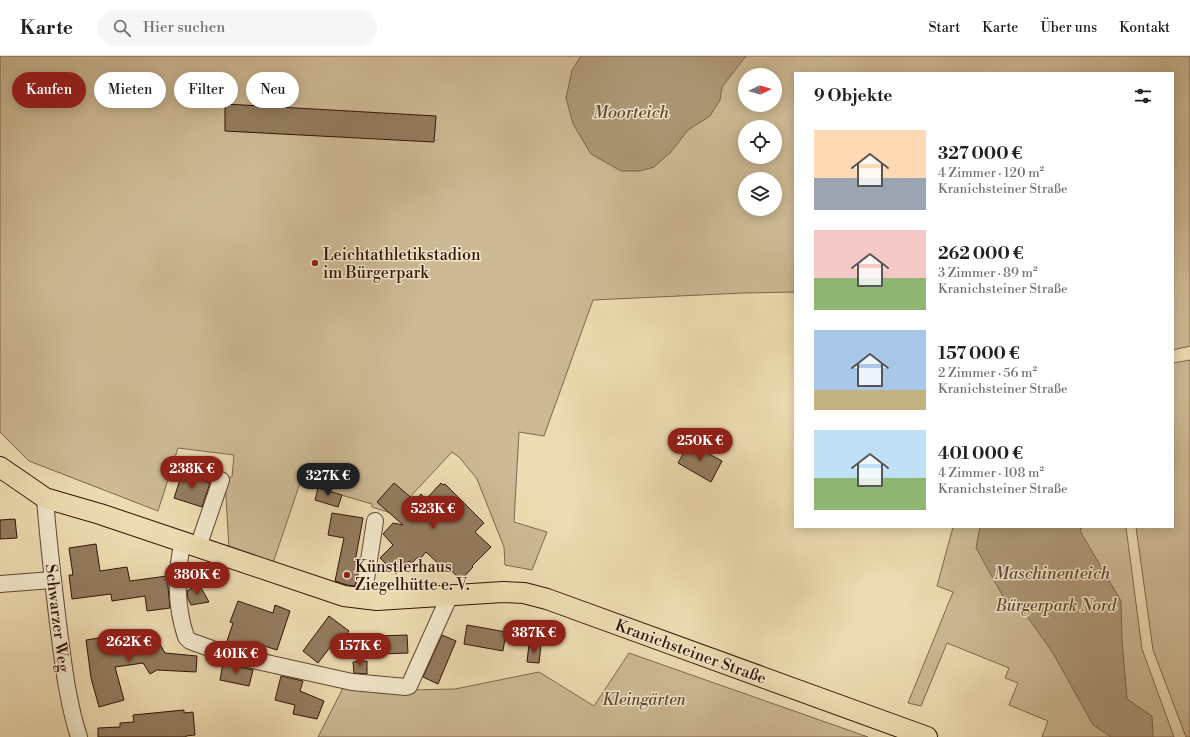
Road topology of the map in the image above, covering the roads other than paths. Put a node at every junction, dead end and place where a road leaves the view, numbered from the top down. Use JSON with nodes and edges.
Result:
{"nodes":[{"id":1,"x":0,"y":467,"type":"edge"},
{"id":2,"x":221,"y":480,"type":"dead end"},
{"id":3,"x":45,"y":498,"type":"junction"},
{"id":4,"x":375,"y":521,"type":"dead end"},
{"id":5,"x":191,"y":545,"type":"junction"},
{"id":6,"x":52,"y":580,"type":"junction"},
{"id":7,"x":0,"y":584,"type":"edge"},
{"id":8,"x":450,"y":595,"type":"junction"},
{"id":9,"x":363,"y":599,"type":"junction"},
{"id":10,"x":79,"y":737,"type":"edge"},
{"id":11,"x":927,"y":737,"type":"edge"}],
"edges":[{"from":1,"to":3,"type":"main road","name":"Kranichsteiner Straße"},
{"from":2,"to":5,"type":"street"},
{"from":3,"to":5,"type":"main road","name":"Kranichsteiner Straße"},
{"from":3,"to":6,"type":"street","name":"Schwarzer Weg"},
{"from":4,"to":9,"type":"street"},
{"from":5,"to":8,"type":"street"},
{"from":5,"to":9,"type":"main road","name":"Kranichsteiner Straße"},
{"from":6,"to":7,"type":"street"},
{"from":6,"to":10,"type":"street","name":"Schwarzer Weg"},
{"from":8,"to":9,"type":"main road","name":"Kranichsteiner Straße"},
{"from":8,"to":11,"type":"main road","name":"Kranichsteiner Straße"}]}
